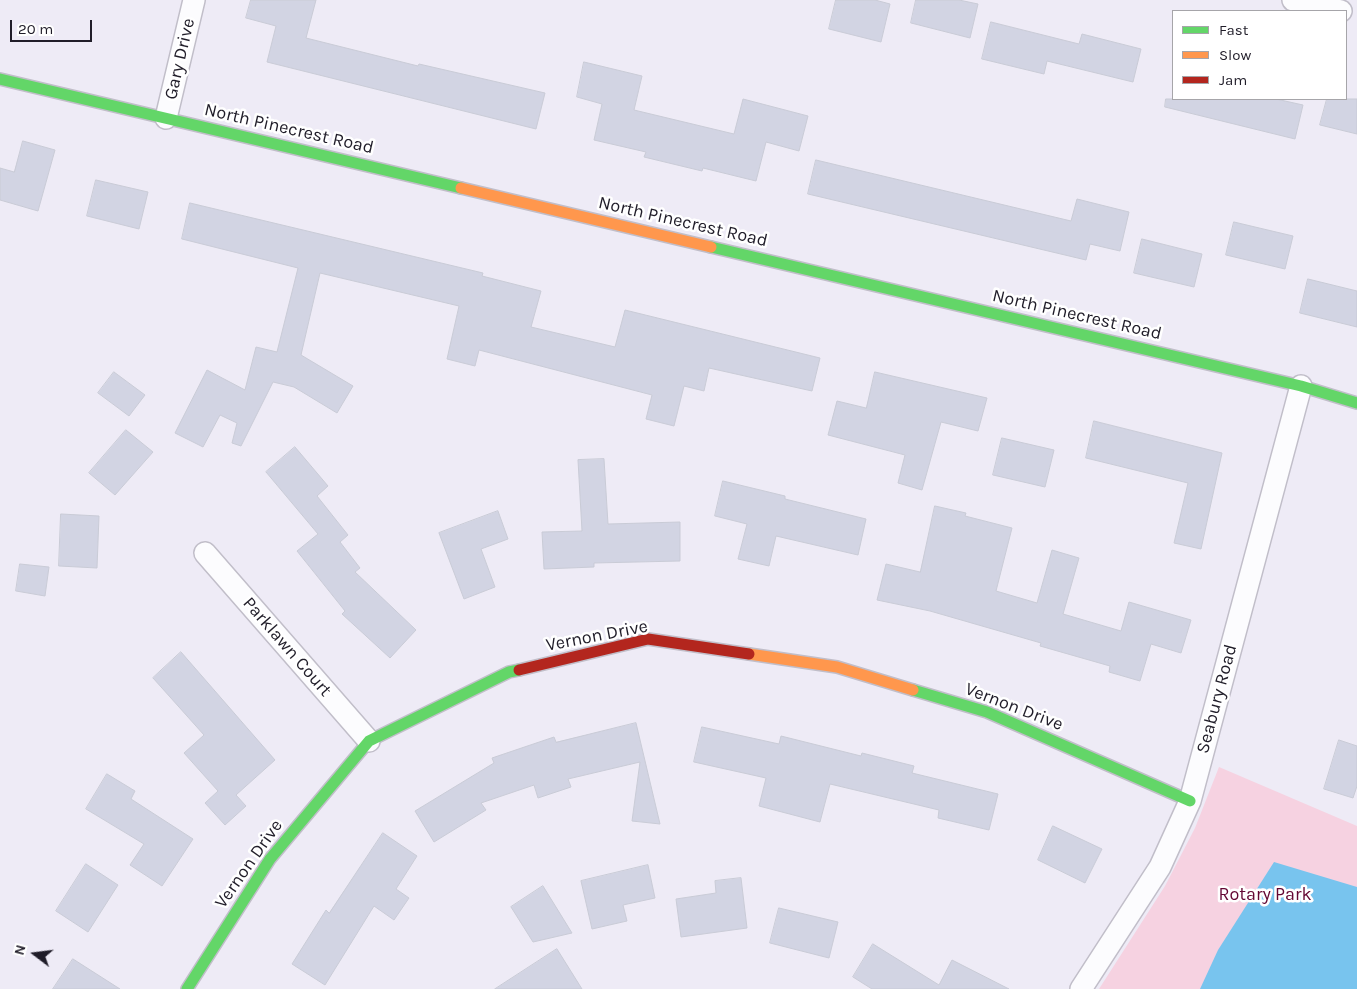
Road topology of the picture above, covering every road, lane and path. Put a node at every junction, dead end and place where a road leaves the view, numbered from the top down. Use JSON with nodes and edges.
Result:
{"nodes":[{"id":1,"x":194,"y":0,"type":"edge"},
{"id":2,"x":1293,"y":0,"type":"edge"},
{"id":3,"x":1337,"y":10,"type":"edge"},
{"id":4,"x":0,"y":79,"type":"edge"},
{"id":5,"x":166,"y":118,"type":"junction"},
{"id":6,"x":1301,"y":386,"type":"junction"},
{"id":7,"x":1357,"y":403,"type":"edge"},
{"id":8,"x":205,"y":553,"type":"dead end"},
{"id":9,"x":369,"y":741,"type":"junction"},
{"id":10,"x":1190,"y":800,"type":"junction"},
{"id":11,"x":187,"y":989,"type":"edge"},
{"id":12,"x":1081,"y":989,"type":"edge"}],
"edges":[{"from":1,"to":5,"type":"street","name":"Gary Drive"},
{"from":2,"to":3,"type":"street"},
{"from":4,"to":5,"type":"street","name":"North Pinecrest Road"},
{"from":5,"to":6,"type":"street","name":"North Pinecrest Road"},
{"from":6,"to":7,"type":"street","name":"North Pinecrest Road"},
{"from":6,"to":10,"type":"street","name":"Seabury Road"},
{"from":8,"to":9,"type":"street","name":"Parklawn Court"},
{"from":9,"to":10,"type":"street","name":"Vernon Drive"},
{"from":9,"to":11,"type":"street","name":"Vernon Drive"},
{"from":10,"to":12,"type":"street","name":"Seabury Road"}]}
